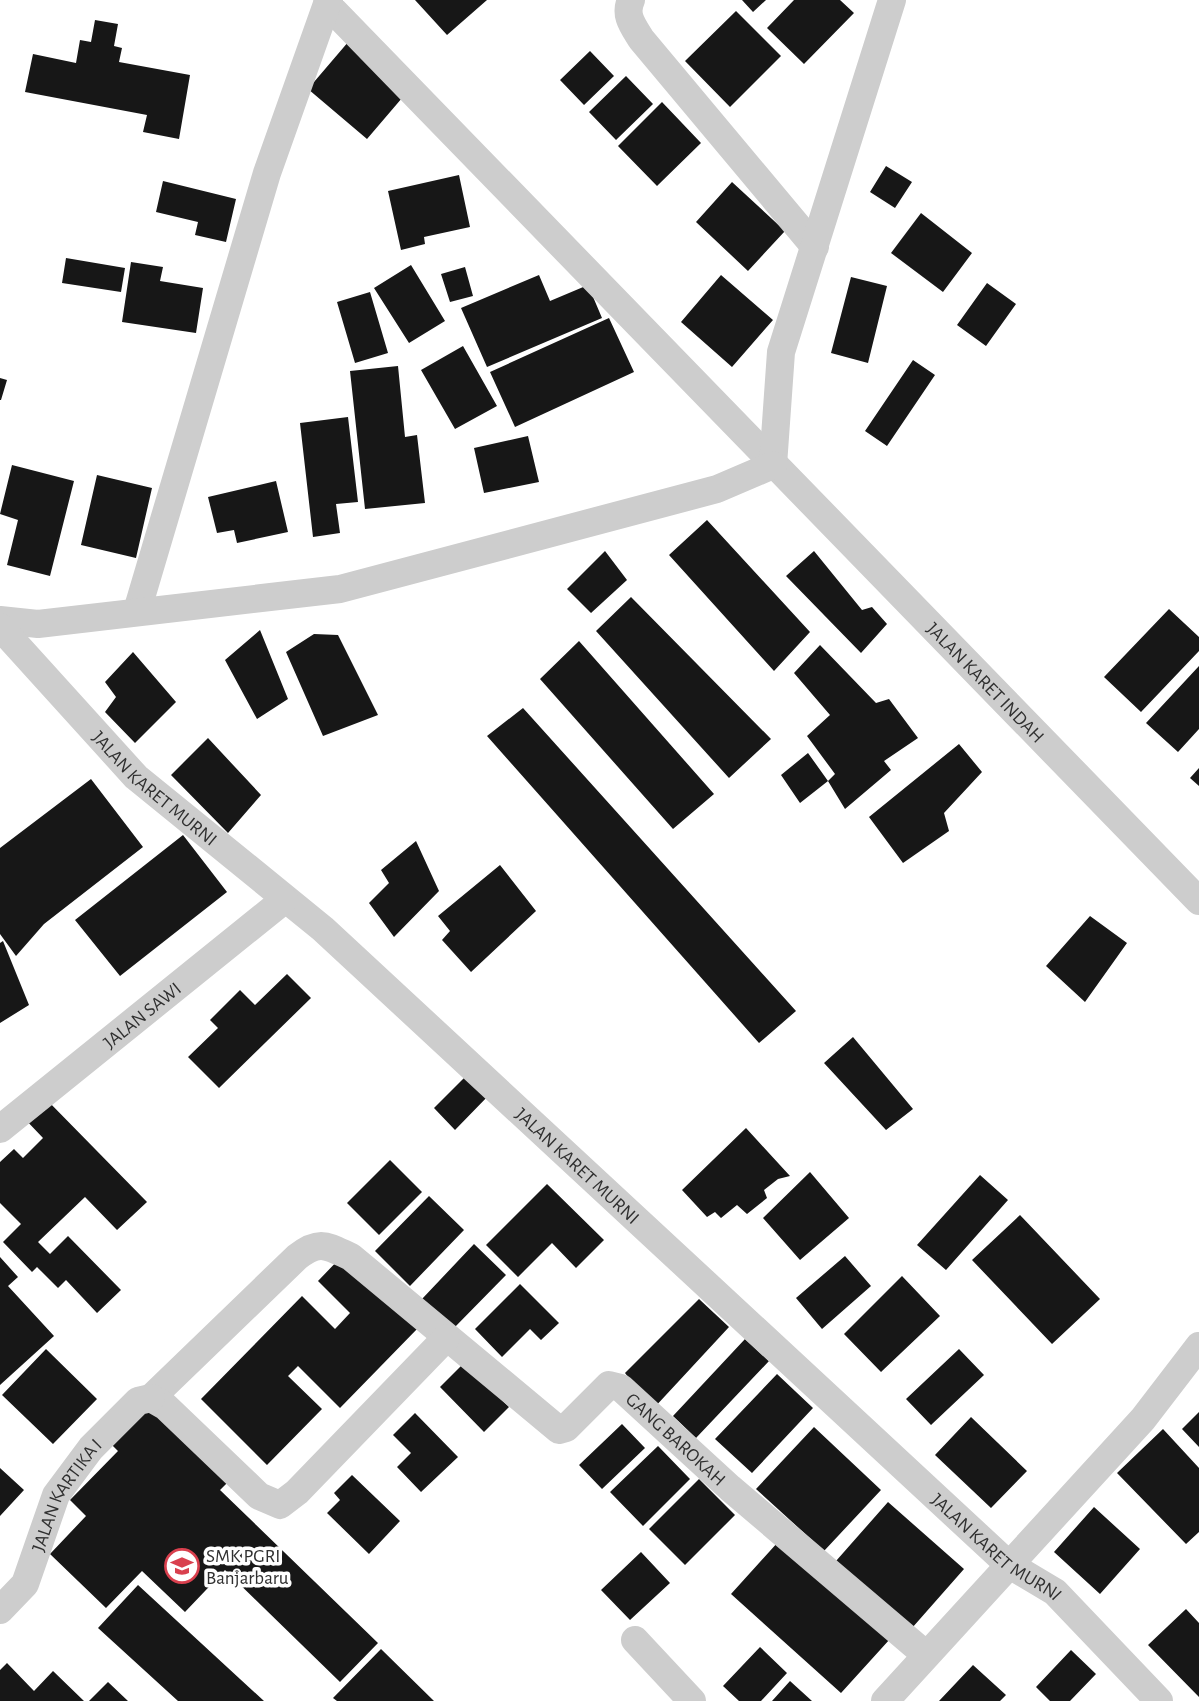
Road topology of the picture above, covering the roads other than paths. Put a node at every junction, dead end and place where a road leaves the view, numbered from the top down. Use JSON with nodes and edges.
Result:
{"nodes":[{"id":1,"x":631,"y":0,"type":"edge"},
{"id":2,"x":892,"y":0,"type":"edge"},
{"id":3,"x":328,"y":2,"type":"edge"},
{"id":4,"x":815,"y":247,"type":"junction"},
{"id":5,"x":773,"y":465,"type":"junction"},
{"id":6,"x":137,"y":611,"type":"junction"},
{"id":7,"x":0,"y":620,"type":"edge"},
{"id":8,"x":0,"y":627,"type":"edge"},
{"id":9,"x":284,"y":900,"type":"junction"},
{"id":10,"x":1199,"y":901,"type":"edge"},
{"id":11,"x":0,"y":1129,"type":"edge"},
{"id":12,"x":324,"y":1244,"type":"joint"},
{"id":13,"x":446,"y":1338,"type":"junction"},
{"id":14,"x":1199,"y":1346,"type":"edge"},
{"id":15,"x":151,"y":1398,"type":"junction"},
{"id":16,"x":1008,"y":1564,"type":"junction"},
{"id":17,"x":0,"y":1610,"type":"edge"},
{"id":18,"x":635,"y":1640,"type":"dead end"},
{"id":19,"x":925,"y":1654,"type":"junction"},
{"id":20,"x":692,"y":1701,"type":"edge"},
{"id":21,"x":885,"y":1701,"type":"edge"},
{"id":22,"x":1159,"y":1701,"type":"edge"}],
"edges":[{"from":1,"to":4,"type":"street"},
{"from":2,"to":4,"type":"street"},
{"from":3,"to":5,"type":"street","name":"JALAN KARET INDAH"},
{"from":3,"to":6,"type":"street"},
{"from":4,"to":5,"type":"street"},
{"from":5,"to":6,"type":"street"},
{"from":5,"to":10,"type":"street","name":"JALAN KARET INDAH"},
{"from":6,"to":7,"type":"street"},
{"from":8,"to":9,"type":"street","name":"JALAN KARET MURNI"},
{"from":9,"to":11,"type":"street","name":"JALAN SAWI"},
{"from":9,"to":16,"type":"street","name":"JALAN KARET MURNI"},
{"from":12,"to":13,"type":"street","name":"GANG BAROKAH"},
{"from":12,"to":15,"type":"street","name":"JALAN KARTIKA I"},
{"from":13,"to":15,"type":"street"},
{"from":13,"to":19,"type":"street","name":"GANG BAROKAH"},
{"from":14,"to":16,"type":"street"},
{"from":15,"to":17,"type":"street","name":"JALAN KARTIKA I"},
{"from":16,"to":19,"type":"street"},
{"from":16,"to":22,"type":"street","name":"JALAN KARET MURNI"},
{"from":18,"to":20,"type":"street"},
{"from":19,"to":21,"type":"street"}]}
